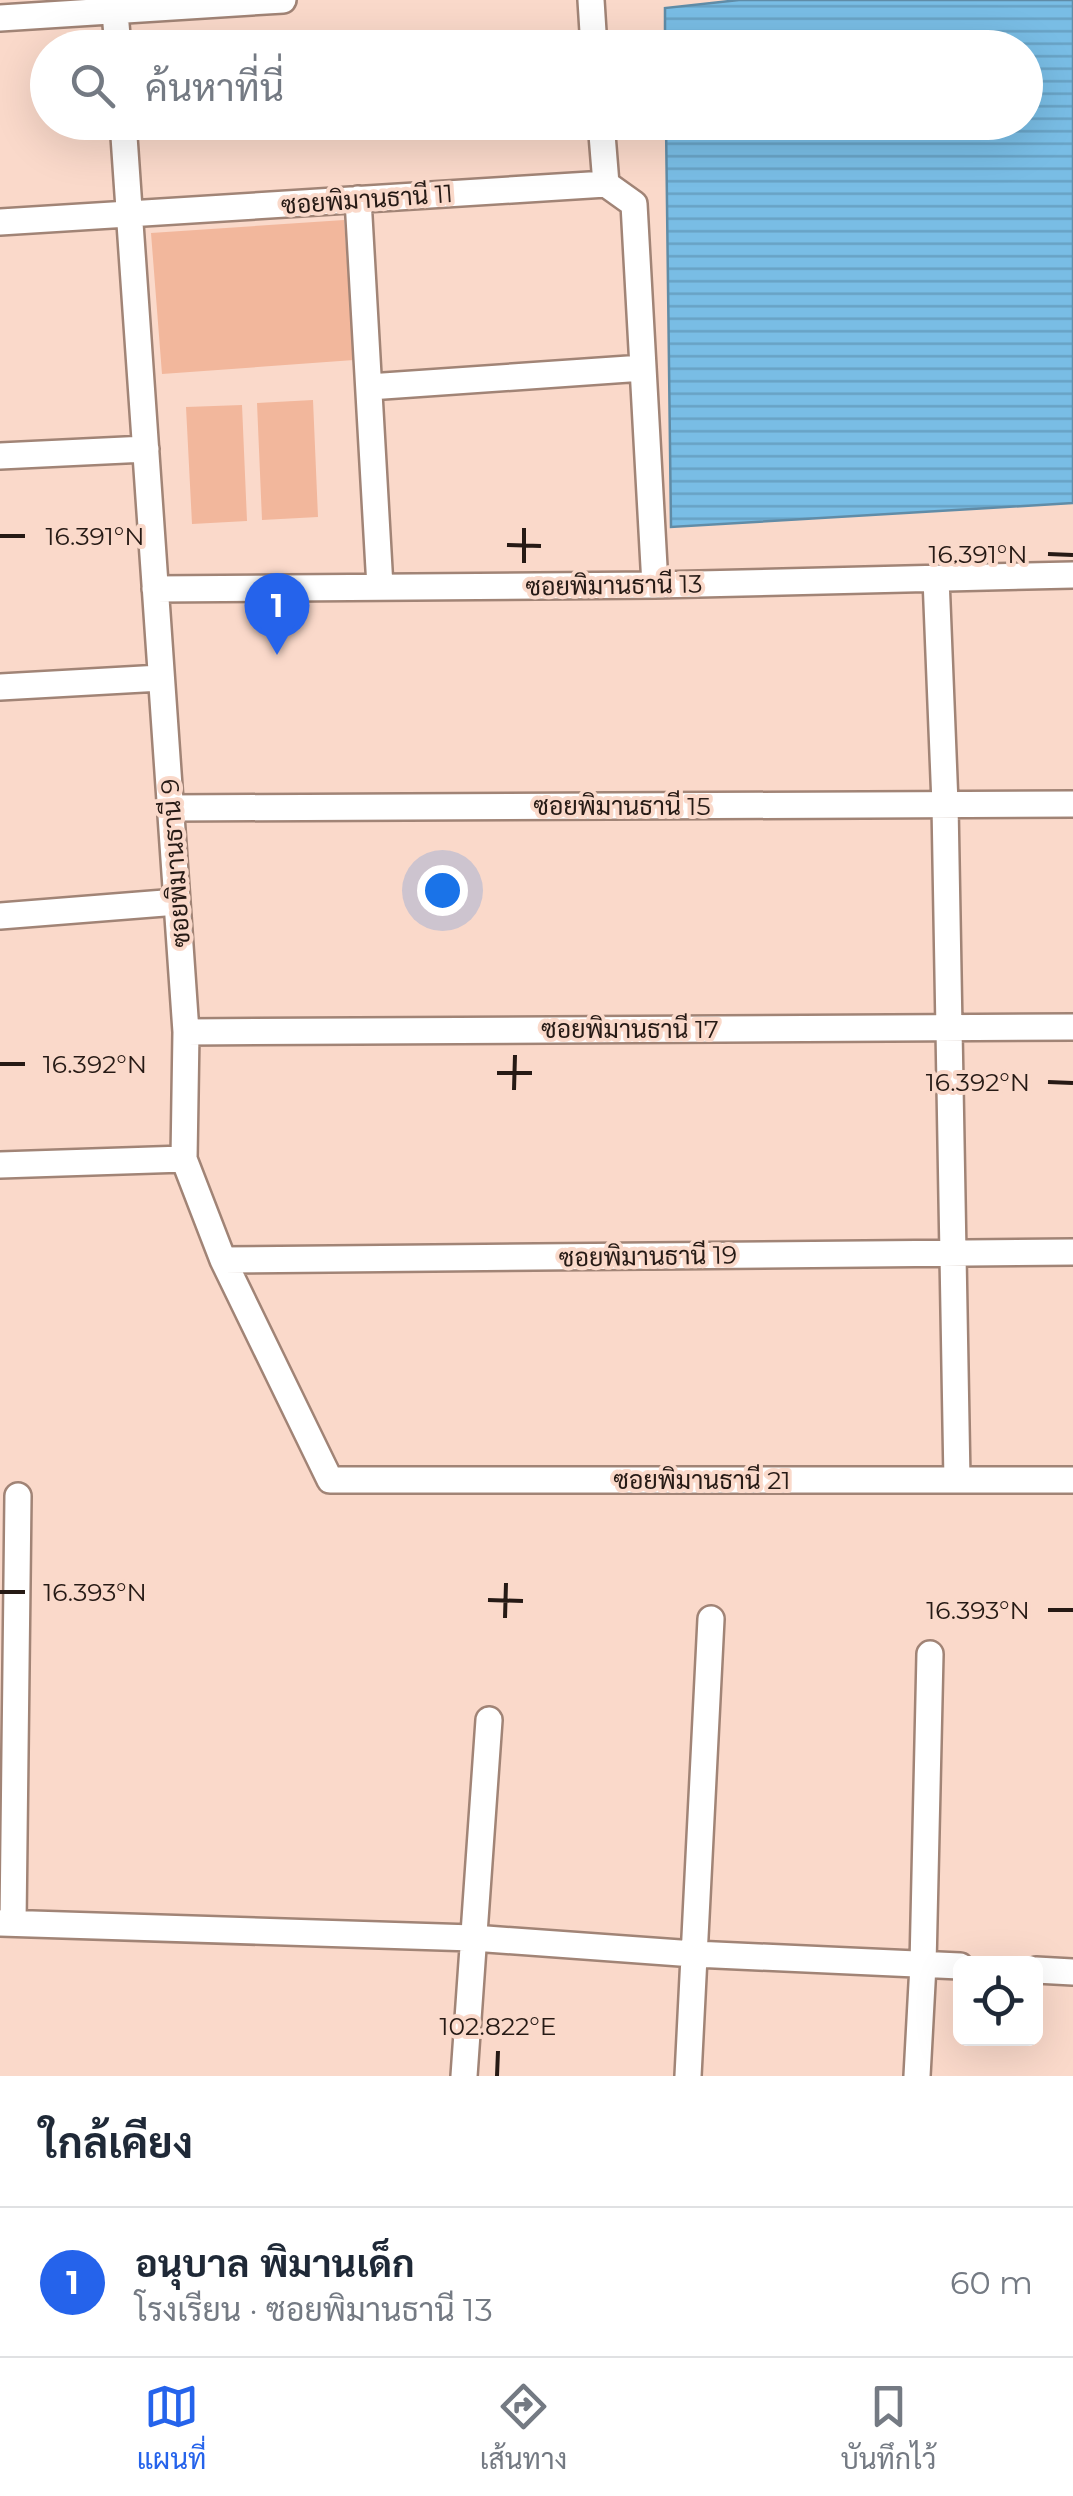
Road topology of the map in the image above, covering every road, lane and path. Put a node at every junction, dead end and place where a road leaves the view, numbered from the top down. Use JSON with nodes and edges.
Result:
{"nodes":[{"id":1,"x":283,"y":0,"type":"edge"},
{"id":2,"x":590,"y":0,"type":"edge"},
{"id":3,"x":115,"y":5,"type":"edge"},
{"id":4,"x":0,"y":18,"type":"edge"},
{"id":5,"x":117,"y":30,"type":"edge"},
{"id":6,"x":592,"y":30,"type":"edge"},
{"id":7,"x":124,"y":140,"type":"edge"},
{"id":8,"x":602,"y":140,"type":"edge"},
{"id":9,"x":606,"y":184,"type":"junction"},
{"id":10,"x":358,"y":199,"type":"junction"},
{"id":11,"x":129,"y":214,"type":"junction"},
{"id":12,"x":0,"y":222,"type":"edge"},
{"id":13,"x":643,"y":368,"type":"junction"},
{"id":14,"x":369,"y":387,"type":"junction"},
{"id":15,"x":146,"y":450,"type":"junction"},
{"id":16,"x":0,"y":456,"type":"edge"},
{"id":17,"x":1073,"y":575,"type":"edge"},
{"id":18,"x":936,"y":578,"type":"junction"},
{"id":19,"x":655,"y":585,"type":"junction"},
{"id":20,"x":380,"y":587,"type":"junction"},
{"id":21,"x":155,"y":590,"type":"junction"},
{"id":22,"x":162,"y":678,"type":"junction"},
{"id":23,"x":0,"y":687,"type":"edge"},
{"id":24,"x":946,"y":804,"type":"junction"},
{"id":25,"x":1073,"y":804,"type":"edge"},
{"id":26,"x":171,"y":808,"type":"junction"},
{"id":27,"x":178,"y":902,"type":"junction"},
{"id":28,"x":0,"y":916,"type":"edge"},
{"id":29,"x":949,"y":1027,"type":"junction"},
{"id":30,"x":1073,"y":1027,"type":"edge"},
{"id":31,"x":186,"y":1032,"type":"junction"},
{"id":32,"x":184,"y":1160,"type":"junction"},
{"id":33,"x":0,"y":1165,"type":"edge"},
{"id":34,"x":1073,"y":1252,"type":"edge"},
{"id":35,"x":952,"y":1253,"type":"junction"},
{"id":36,"x":223,"y":1260,"type":"junction"},
{"id":37,"x":330,"y":1480,"type":"joint"},
{"id":38,"x":956,"y":1480,"type":"junction"},
{"id":39,"x":1073,"y":1480,"type":"edge"},
{"id":40,"x":18,"y":1496,"type":"dead end"},
{"id":41,"x":711,"y":1620,"type":"dead end"},
{"id":42,"x":930,"y":1654,"type":"dead end"},
{"id":43,"x":489,"y":1720,"type":"dead end"},
{"id":44,"x":6,"y":1923,"type":"edge"},
{"id":45,"x":473,"y":1938,"type":"junction"},
{"id":46,"x":694,"y":1954,"type":"junction"},
{"id":47,"x":923,"y":1965,"type":"junction"},
{"id":48,"x":953,"y":1966,"type":"edge"},
{"id":49,"x":1043,"y":1970,"type":"edge"},
{"id":50,"x":1073,"y":1972,"type":"edge"},
{"id":51,"x":464,"y":2076,"type":"edge"},
{"id":52,"x":688,"y":2076,"type":"edge"},
{"id":53,"x":917,"y":2076,"type":"edge"}],
"edges":[{"from":1,"to":3,"type":"street"},
{"from":2,"to":6,"type":"street"},
{"from":3,"to":4,"type":"street"},
{"from":3,"to":5,"type":"street"},
{"from":7,"to":11,"type":"street","name":"ซอยพิมานธานี 9"},
{"from":8,"to":9,"type":"street"},
{"from":9,"to":10,"type":"street","name":"ซอยพิมานธานี 11"},
{"from":9,"to":13,"type":"street"},
{"from":10,"to":11,"type":"street","name":"ซอยพิมานธานี 11"},
{"from":10,"to":14,"type":"street"},
{"from":11,"to":12,"type":"street","name":"ซอยพิมานธานี 11"},
{"from":11,"to":15,"type":"street","name":"ซอยพิมานธานี 9"},
{"from":13,"to":14,"type":"street"},
{"from":13,"to":19,"type":"street"},
{"from":14,"to":20,"type":"street"},
{"from":15,"to":16,"type":"street"},
{"from":15,"to":21,"type":"street","name":"ซอยพิมานธานี 9"},
{"from":17,"to":18,"type":"street","name":"ซอยพิมานธานี 13"},
{"from":18,"to":19,"type":"street","name":"ซอยพิมานธานี 13"},
{"from":18,"to":24,"type":"street"},
{"from":19,"to":20,"type":"street","name":"ซอยพิมานธานี 13"},
{"from":20,"to":21,"type":"street","name":"ซอยพิมานธานี 13"},
{"from":21,"to":22,"type":"street","name":"ซอยพิมานธานี 9"},
{"from":22,"to":23,"type":"street"},
{"from":22,"to":26,"type":"street","name":"ซอยพิมานธานี 9"},
{"from":24,"to":25,"type":"street","name":"ซอยพิมานธานี 15"},
{"from":24,"to":26,"type":"street","name":"ซอยพิมานธานี 15"},
{"from":24,"to":29,"type":"street"},
{"from":26,"to":27,"type":"street","name":"ซอยพิมานธานี 9"},
{"from":27,"to":28,"type":"street"},
{"from":27,"to":31,"type":"street","name":"ซอยพิมานธานี 9"},
{"from":29,"to":30,"type":"street","name":"ซอยพิมานธานี 17"},
{"from":29,"to":31,"type":"street","name":"ซอยพิมานธานี 17"},
{"from":29,"to":35,"type":"street"},
{"from":31,"to":32,"type":"street","name":"ซอยพิมานธานี 9"},
{"from":32,"to":33,"type":"street"},
{"from":32,"to":36,"type":"street","name":"ซอยพิมานธานี 9"},
{"from":34,"to":35,"type":"street","name":"ซอยพิมานธานี 19"},
{"from":35,"to":36,"type":"street","name":"ซอยพิมานธานี 19"},
{"from":35,"to":38,"type":"street"},
{"from":36,"to":37,"type":"street","name":"ซอยพิมานธานี 9"},
{"from":37,"to":38,"type":"street","name":"ซอยพิมานธานี 21"},
{"from":38,"to":39,"type":"street","name":"ซอยพิมานธานี 21"},
{"from":40,"to":44,"type":"street"},
{"from":41,"to":46,"type":"street"},
{"from":42,"to":47,"type":"street"},
{"from":43,"to":45,"type":"street"},
{"from":44,"to":45,"type":"street"},
{"from":45,"to":46,"type":"street"},
{"from":45,"to":51,"type":"street"},
{"from":46,"to":47,"type":"street"},
{"from":46,"to":52,"type":"street"},
{"from":47,"to":48,"type":"street"},
{"from":47,"to":53,"type":"street"},
{"from":49,"to":50,"type":"street"}]}
